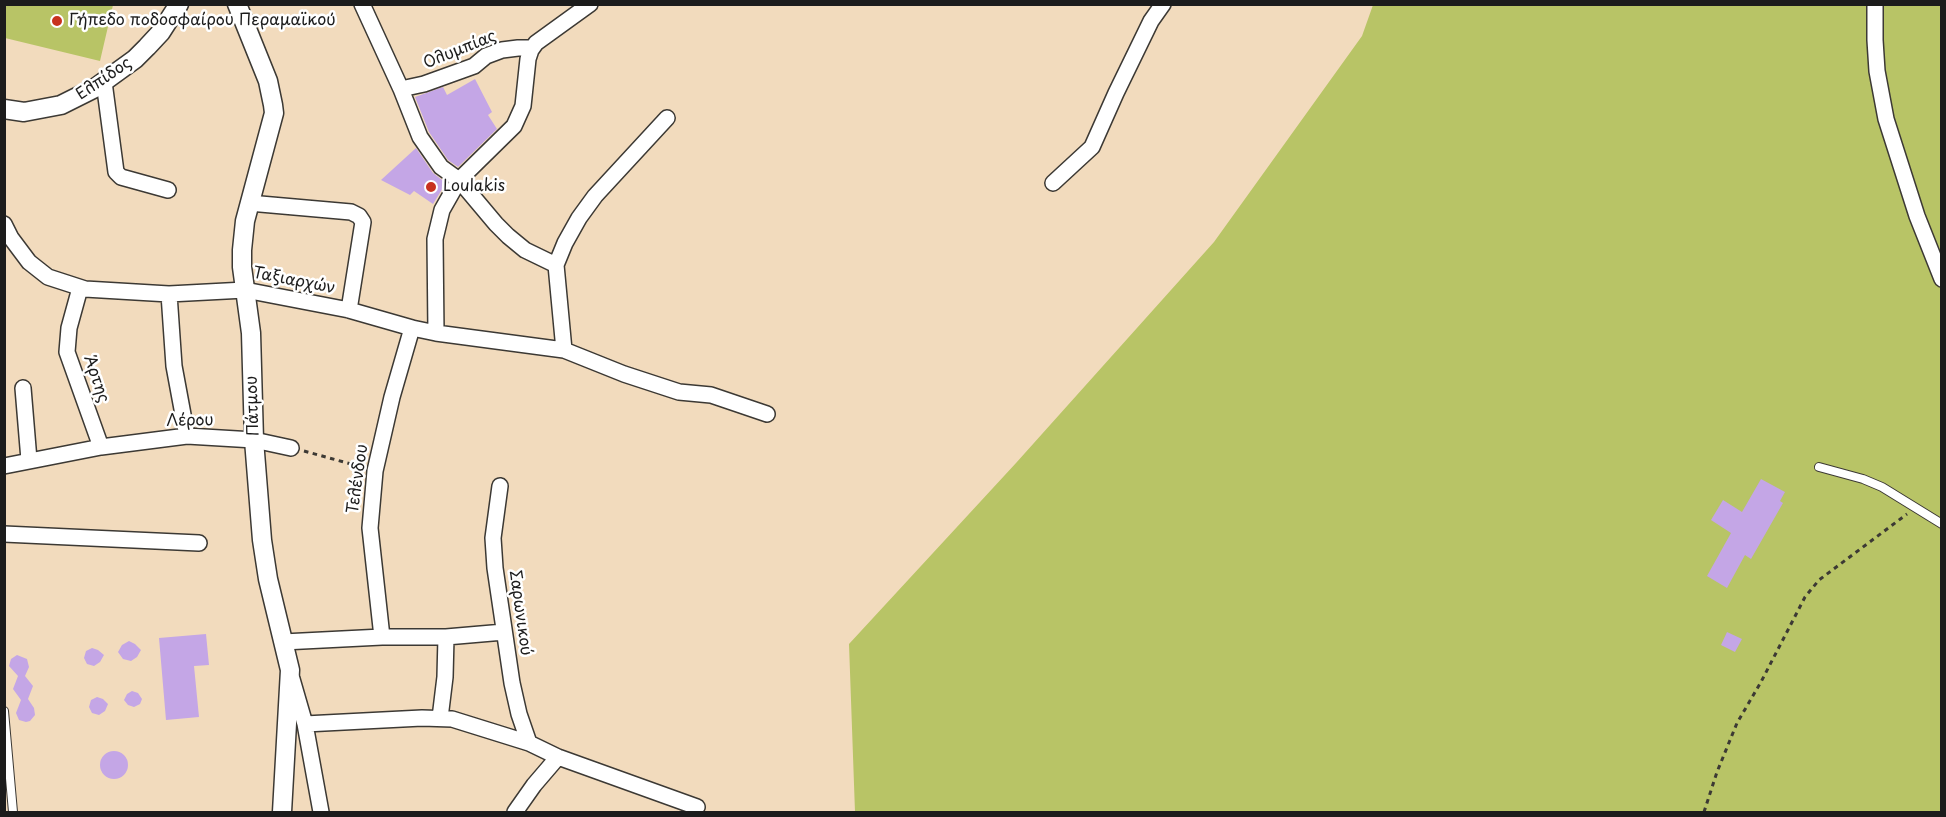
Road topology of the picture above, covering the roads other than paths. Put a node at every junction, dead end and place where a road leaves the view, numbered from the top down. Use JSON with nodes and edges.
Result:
{"nodes":[{"id":1,"x":180,"y":4,"type":"edge"},
{"id":2,"x":237,"y":4,"type":"edge"},
{"id":3,"x":362,"y":4,"type":"edge"},
{"id":4,"x":590,"y":4,"type":"edge"},
{"id":5,"x":1162,"y":4,"type":"edge"},
{"id":6,"x":1875,"y":4,"type":"edge"},
{"id":7,"x":532,"y":48,"type":"junction"},
{"id":8,"x":104,"y":82,"type":"junction"},
{"id":9,"x":401,"y":89,"type":"junction"},
{"id":10,"x":4,"y":109,"type":"edge"},
{"id":11,"x":667,"y":118,"type":"dead end"},
{"id":12,"x":459,"y":180,"type":"junction"},
{"id":13,"x":1053,"y":183,"type":"dead end"},
{"id":14,"x":168,"y":190,"type":"dead end"},
{"id":15,"x":249,"y":203,"type":"junction"},
{"id":16,"x":4,"y":224,"type":"edge"},
{"id":17,"x":556,"y":265,"type":"junction"},
{"id":18,"x":1941,"y":279,"type":"edge"},
{"id":19,"x":81,"y":288,"type":"junction"},
{"id":20,"x":245,"y":290,"type":"junction"},
{"id":21,"x":169,"y":294,"type":"junction"},
{"id":22,"x":349,"y":310,"type":"junction"},
{"id":23,"x":412,"y":328,"type":"junction"},
{"id":24,"x":436,"y":333,"type":"junction"},
{"id":25,"x":564,"y":350,"type":"junction"},
{"id":26,"x":23,"y":388,"type":"dead end"},
{"id":27,"x":767,"y":414,"type":"dead end"},
{"id":28,"x":187,"y":436,"type":"junction"},
{"id":29,"x":254,"y":440,"type":"junction"},
{"id":30,"x":101,"y":447,"type":"junction"},
{"id":31,"x":291,"y":448,"type":"road end"},
{"id":32,"x":29,"y":460,"type":"junction"},
{"id":33,"x":4,"y":466,"type":"edge"},
{"id":34,"x":1819,"y":467,"type":"dead end"},
{"id":35,"x":500,"y":486,"type":"dead end"},
{"id":36,"x":1941,"y":524,"type":"edge"},
{"id":37,"x":4,"y":534,"type":"edge"},
{"id":38,"x":199,"y":543,"type":"dead end"},
{"id":39,"x":504,"y":632,"type":"junction"},
{"id":40,"x":382,"y":637,"type":"junction"},
{"id":41,"x":446,"y":637,"type":"junction"},
{"id":42,"x":283,"y":642,"type":"junction"},
{"id":43,"x":290,"y":670,"type":"junction"},
{"id":44,"x":4,"y":711,"type":"edge"},
{"id":45,"x":440,"y":717,"type":"junction"},
{"id":46,"x":305,"y":724,"type":"junction"},
{"id":47,"x":529,"y":743,"type":"junction"},
{"id":48,"x":558,"y":757,"type":"junction"},
{"id":49,"x":697,"y":807,"type":"dead end"},
{"id":50,"x":13,"y":813,"type":"edge"},
{"id":51,"x":282,"y":813,"type":"edge"},
{"id":52,"x":321,"y":813,"type":"edge"},
{"id":53,"x":515,"y":813,"type":"edge"}],
"edges":[{"from":1,"to":8,"type":"street","name":"Ελπίδος"},
{"from":2,"to":15,"type":"street","name":"Πάτμου"},
{"from":3,"to":9,"type":"street"},
{"from":4,"to":7,"type":"street"},
{"from":5,"to":13,"type":"street"},
{"from":6,"to":18,"type":"street"},
{"from":7,"to":9,"type":"street","name":"Ολυμπίας"},
{"from":7,"to":12,"type":"street"},
{"from":8,"to":10,"type":"street","name":"Ελπίδος"},
{"from":8,"to":14,"type":"street"},
{"from":9,"to":12,"type":"street"},
{"from":11,"to":17,"type":"street"},
{"from":12,"to":17,"type":"street"},
{"from":12,"to":24,"type":"street"},
{"from":15,"to":20,"type":"street","name":"Πάτμου"},
{"from":15,"to":22,"type":"street"},
{"from":16,"to":19,"type":"street","name":"Ταξιαρχών"},
{"from":17,"to":25,"type":"street"},
{"from":19,"to":21,"type":"street","name":"Ταξιαρχών"},
{"from":19,"to":30,"type":"street","name":"Άρτης"},
{"from":20,"to":21,"type":"street","name":"Ταξιαρχών"},
{"from":20,"to":22,"type":"street","name":"Ταξιαρχών"},
{"from":20,"to":29,"type":"street","name":"Πάτμου"},
{"from":21,"to":28,"type":"street"},
{"from":22,"to":23,"type":"street","name":"Ταξιαρχών"},
{"from":23,"to":24,"type":"street","name":"Ταξιαρχών"},
{"from":23,"to":40,"type":"street","name":"Τελένδου"},
{"from":24,"to":25,"type":"street","name":"Ταξιαρχών"},
{"from":25,"to":27,"type":"street","name":"Ταξιαρχών"},
{"from":26,"to":32,"type":"street"},
{"from":28,"to":29,"type":"street","name":"Λέρου"},
{"from":28,"to":30,"type":"street","name":"Λέρου"},
{"from":29,"to":31,"type":"street","name":"Λέρου"},
{"from":29,"to":42,"type":"street","name":"Πάτμου"},
{"from":30,"to":32,"type":"street","name":"Λέρου"},
{"from":32,"to":33,"type":"street","name":"Λέρου"},
{"from":34,"to":36,"type":"lane"},
{"from":35,"to":39,"type":"street","name":"Σαρωνικού"},
{"from":37,"to":38,"type":"street"},
{"from":39,"to":41,"type":"street"},
{"from":39,"to":47,"type":"street","name":"Σαρωνικού"},
{"from":40,"to":41,"type":"street"},
{"from":40,"to":42,"type":"street"},
{"from":41,"to":45,"type":"street"},
{"from":42,"to":43,"type":"street","name":"Πάτμου"},
{"from":43,"to":46,"type":"street","name":"Πάτμου"},
{"from":43,"to":51,"type":"street"},
{"from":44,"to":50,"type":"lane"},
{"from":45,"to":46,"type":"street"},
{"from":45,"to":47,"type":"street"},
{"from":46,"to":52,"type":"street","name":"Πάτμου"},
{"from":47,"to":48,"type":"street"},
{"from":48,"to":49,"type":"street"},
{"from":48,"to":53,"type":"street"}]}
